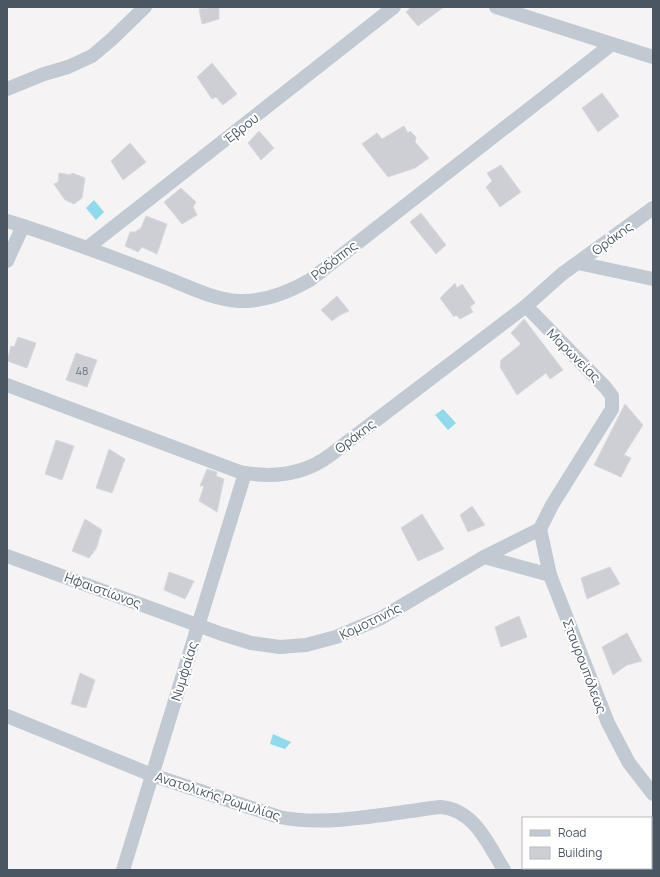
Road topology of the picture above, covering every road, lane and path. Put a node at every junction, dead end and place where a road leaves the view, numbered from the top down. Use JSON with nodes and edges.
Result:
{"nodes":[{"id":1,"x":145,"y":7,"type":"edge"},
{"id":2,"x":394,"y":7,"type":"edge"},
{"id":3,"x":496,"y":7,"type":"edge"},
{"id":4,"x":612,"y":44,"type":"junction"},
{"id":5,"x":653,"y":57,"type":"edge"},
{"id":6,"x":7,"y":88,"type":"edge"},
{"id":7,"x":653,"y":208,"type":"edge"},
{"id":8,"x":7,"y":221,"type":"edge"},
{"id":9,"x":23,"y":226,"type":"junction"},
{"id":10,"x":86,"y":248,"type":"junction"},
{"id":11,"x":7,"y":261,"type":"edge"},
{"id":12,"x":578,"y":263,"type":"junction"},
{"id":13,"x":653,"y":279,"type":"edge"},
{"id":14,"x":526,"y":306,"type":"junction"},
{"id":15,"x":7,"y":385,"type":"edge"},
{"id":16,"x":245,"y":473,"type":"junction"},
{"id":17,"x":540,"y":529,"type":"junction"},
{"id":18,"x":7,"y":556,"type":"edge"},
{"id":19,"x":484,"y":557,"type":"junction"},
{"id":20,"x":550,"y":575,"type":"junction"},
{"id":21,"x":198,"y":625,"type":"junction"},
{"id":22,"x":7,"y":716,"type":"edge"},
{"id":23,"x":152,"y":774,"type":"junction"},
{"id":24,"x":653,"y":794,"type":"edge"},
{"id":25,"x":122,"y":870,"type":"edge"},
{"id":26,"x":504,"y":870,"type":"edge"}],
"edges":[{"from":1,"to":6,"type":"street"},
{"from":2,"to":10,"type":"street","name":"Έβρου"},
{"from":3,"to":4,"type":"street"},
{"from":4,"to":5,"type":"street"},
{"from":4,"to":10,"type":"street","name":"Ροδόπης"},
{"from":7,"to":12,"type":"street","name":"Θράκης"},
{"from":8,"to":9,"type":"street","name":"Ροδόπης"},
{"from":9,"to":10,"type":"street","name":"Ροδόπης"},
{"from":9,"to":11,"type":"street"},
{"from":12,"to":13,"type":"street"},
{"from":12,"to":14,"type":"street","name":"Θράκης"},
{"from":14,"to":16,"type":"street","name":"Θράκης"},
{"from":14,"to":17,"type":"street","name":"Μαρωνείας"},
{"from":15,"to":16,"type":"street","name":"Θράκης"},
{"from":16,"to":21,"type":"street","name":"Νυμφαίας"},
{"from":17,"to":19,"type":"street","name":"Κομοτηνής"},
{"from":17,"to":20,"type":"street","name":"Σταυρουπόλεως"},
{"from":18,"to":21,"type":"street","name":"Ηφαιστίωνος"},
{"from":19,"to":20,"type":"street"},
{"from":19,"to":21,"type":"street","name":"Κομοτηνής"},
{"from":20,"to":24,"type":"street","name":"Σταυρουπόλεως"},
{"from":21,"to":23,"type":"street","name":"Νυμφαίας"},
{"from":22,"to":23,"type":"street","name":"Ανατολικής Ρωμυλίας"},
{"from":23,"to":25,"type":"street","name":"Νυμφαίας"},
{"from":23,"to":26,"type":"street","name":"Ανατολικής Ρωμυλίας"}]}
